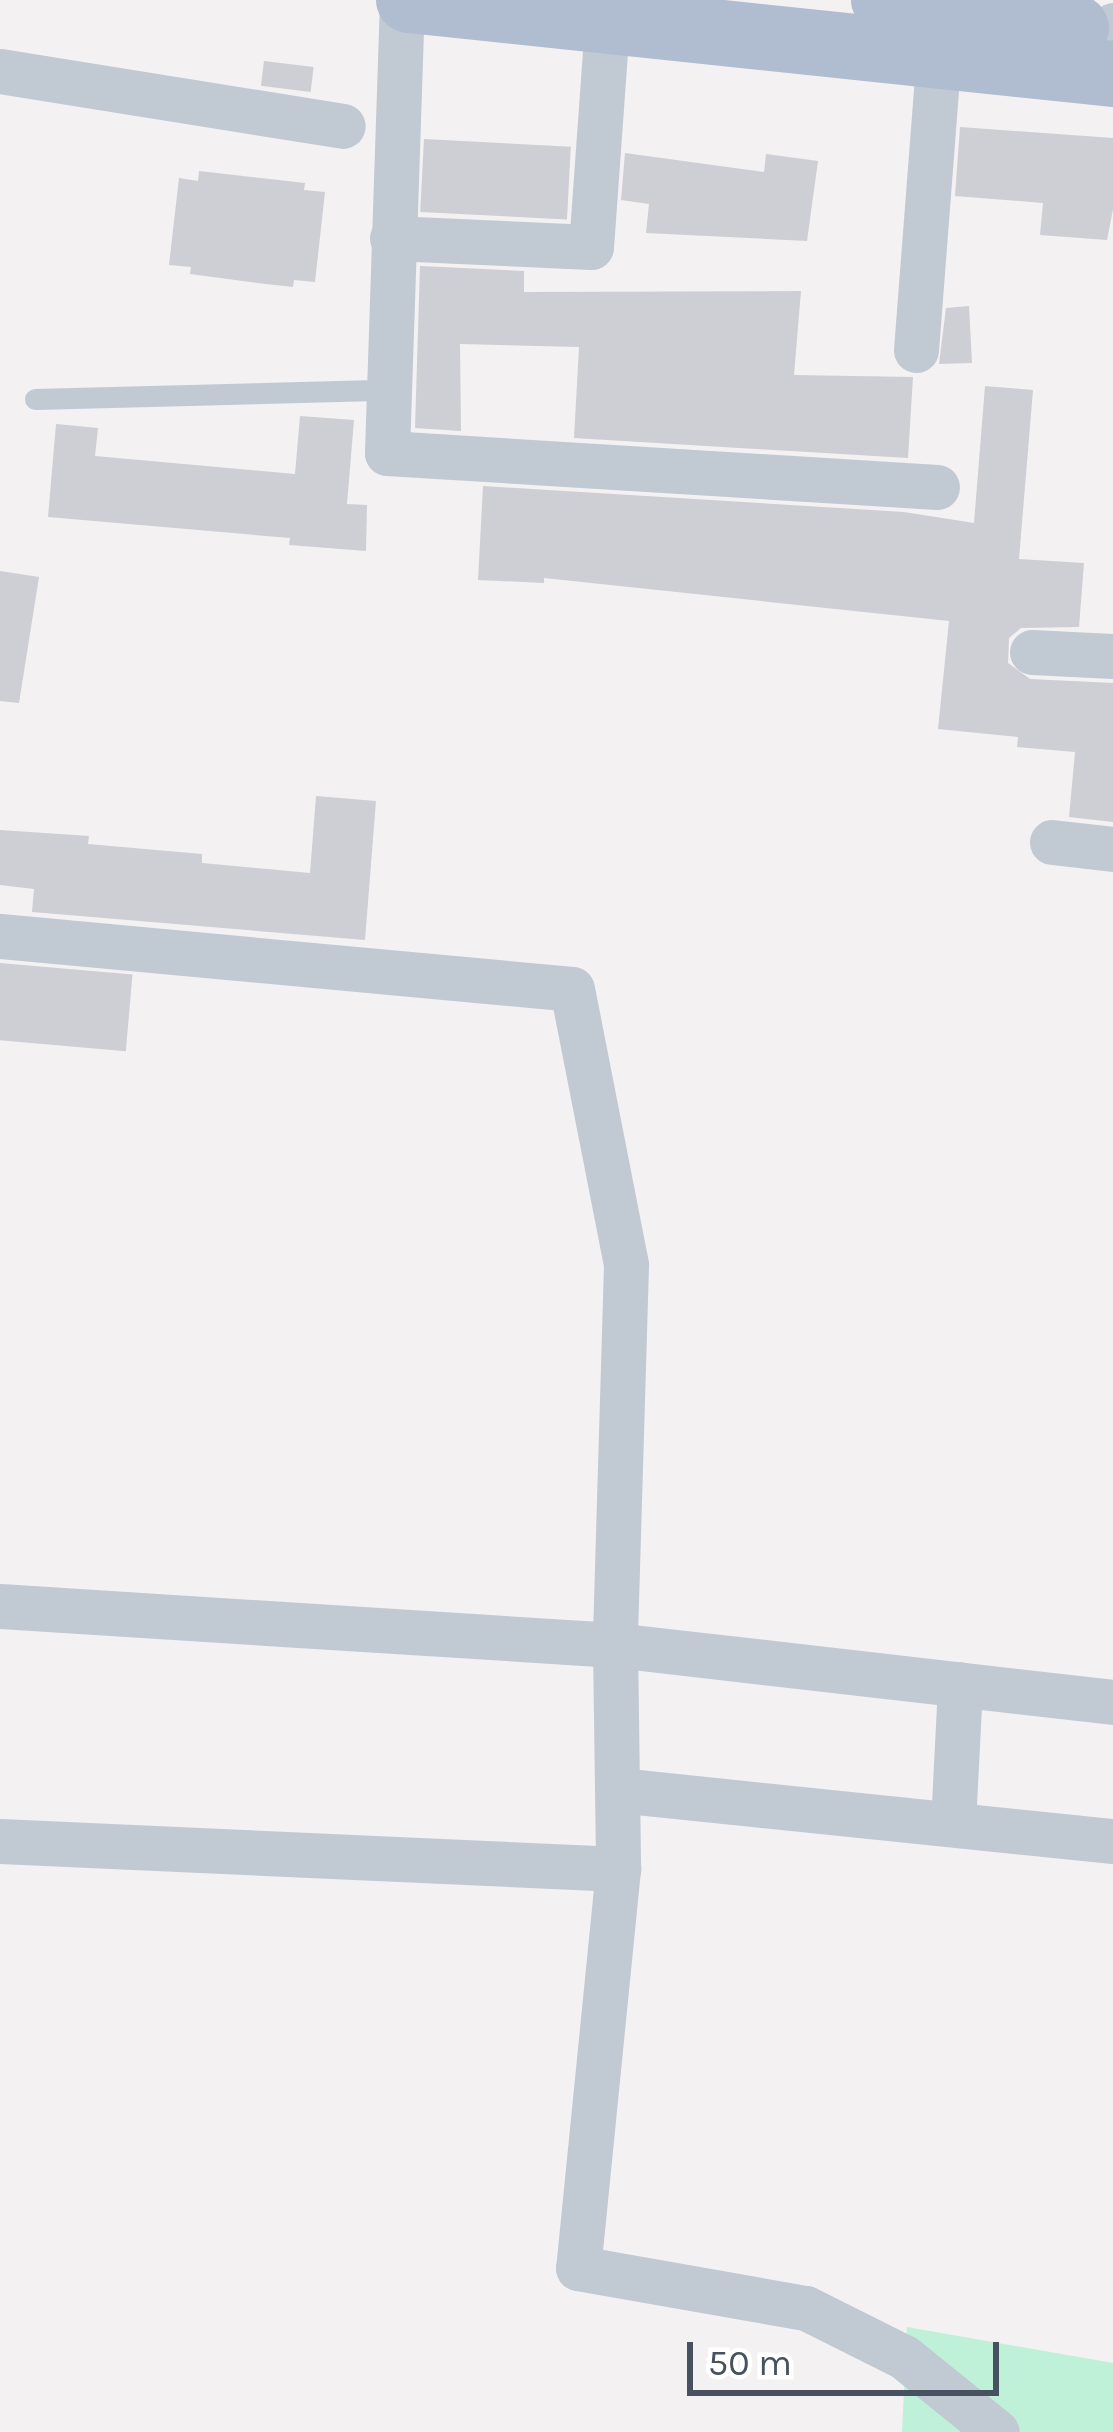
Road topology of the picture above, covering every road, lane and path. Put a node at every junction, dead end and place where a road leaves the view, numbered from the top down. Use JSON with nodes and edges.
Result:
{"nodes":[{"id":1,"x":406,"y":0,"type":"edge"},
{"id":2,"x":927,"y":16,"type":"edge"},
{"id":3,"x":608,"y":22,"type":"junction"},
{"id":4,"x":1113,"y":31,"type":"edge"},
{"id":5,"x":0,"y":71,"type":"edge"},
{"id":6,"x":1113,"y":74,"type":"edge"},
{"id":7,"x":343,"y":126,"type":"dead end"},
{"id":8,"x":392,"y":238,"type":"junction"},
{"id":9,"x":916,"y":350,"type":"dead end"},
{"id":10,"x":386,"y":390,"type":"junction"},
{"id":11,"x":35,"y":399,"type":"dead end"},
{"id":12,"x":938,"y":487,"type":"dead end"},
{"id":13,"x":1032,"y":652,"type":"dead end"},
{"id":14,"x":1113,"y":656,"type":"edge"},
{"id":15,"x":1052,"y":842,"type":"dead end"},
{"id":16,"x":1113,"y":850,"type":"edge"},
{"id":17,"x":0,"y":936,"type":"edge"},
{"id":18,"x":0,"y":1606,"type":"edge"},
{"id":19,"x":615,"y":1645,"type":"junction"},
{"id":20,"x":960,"y":1684,"type":"junction"},
{"id":21,"x":1113,"y":1702,"type":"edge"},
{"id":22,"x":618,"y":1790,"type":"junction"},
{"id":23,"x":952,"y":1824,"type":"junction"},
{"id":24,"x":0,"y":1840,"type":"edge"},
{"id":25,"x":1113,"y":1841,"type":"edge"},
{"id":26,"x":618,"y":1869,"type":"junction"},
{"id":27,"x":997,"y":2432,"type":"edge"}],
"edges":[{"from":1,"to":3,"type":"main road"},
{"from":1,"to":8,"type":"street"},
{"from":2,"to":3,"type":"main road"},
{"from":2,"to":4,"type":"main road"},
{"from":2,"to":6,"type":"main road"},
{"from":2,"to":9,"type":"street"},
{"from":3,"to":8,"type":"street"},
{"from":5,"to":7,"type":"street"},
{"from":8,"to":10,"type":"street"},
{"from":10,"to":11,"type":"lane"},
{"from":10,"to":12,"type":"street"},
{"from":13,"to":14,"type":"street"},
{"from":15,"to":16,"type":"street"},
{"from":17,"to":19,"type":"street"},
{"from":18,"to":19,"type":"street"},
{"from":19,"to":20,"type":"street"},
{"from":19,"to":22,"type":"street"},
{"from":20,"to":21,"type":"street"},
{"from":20,"to":23,"type":"street"},
{"from":22,"to":23,"type":"street"},
{"from":22,"to":26,"type":"street"},
{"from":23,"to":25,"type":"street"},
{"from":24,"to":26,"type":"street"},
{"from":26,"to":27,"type":"street"}]}
